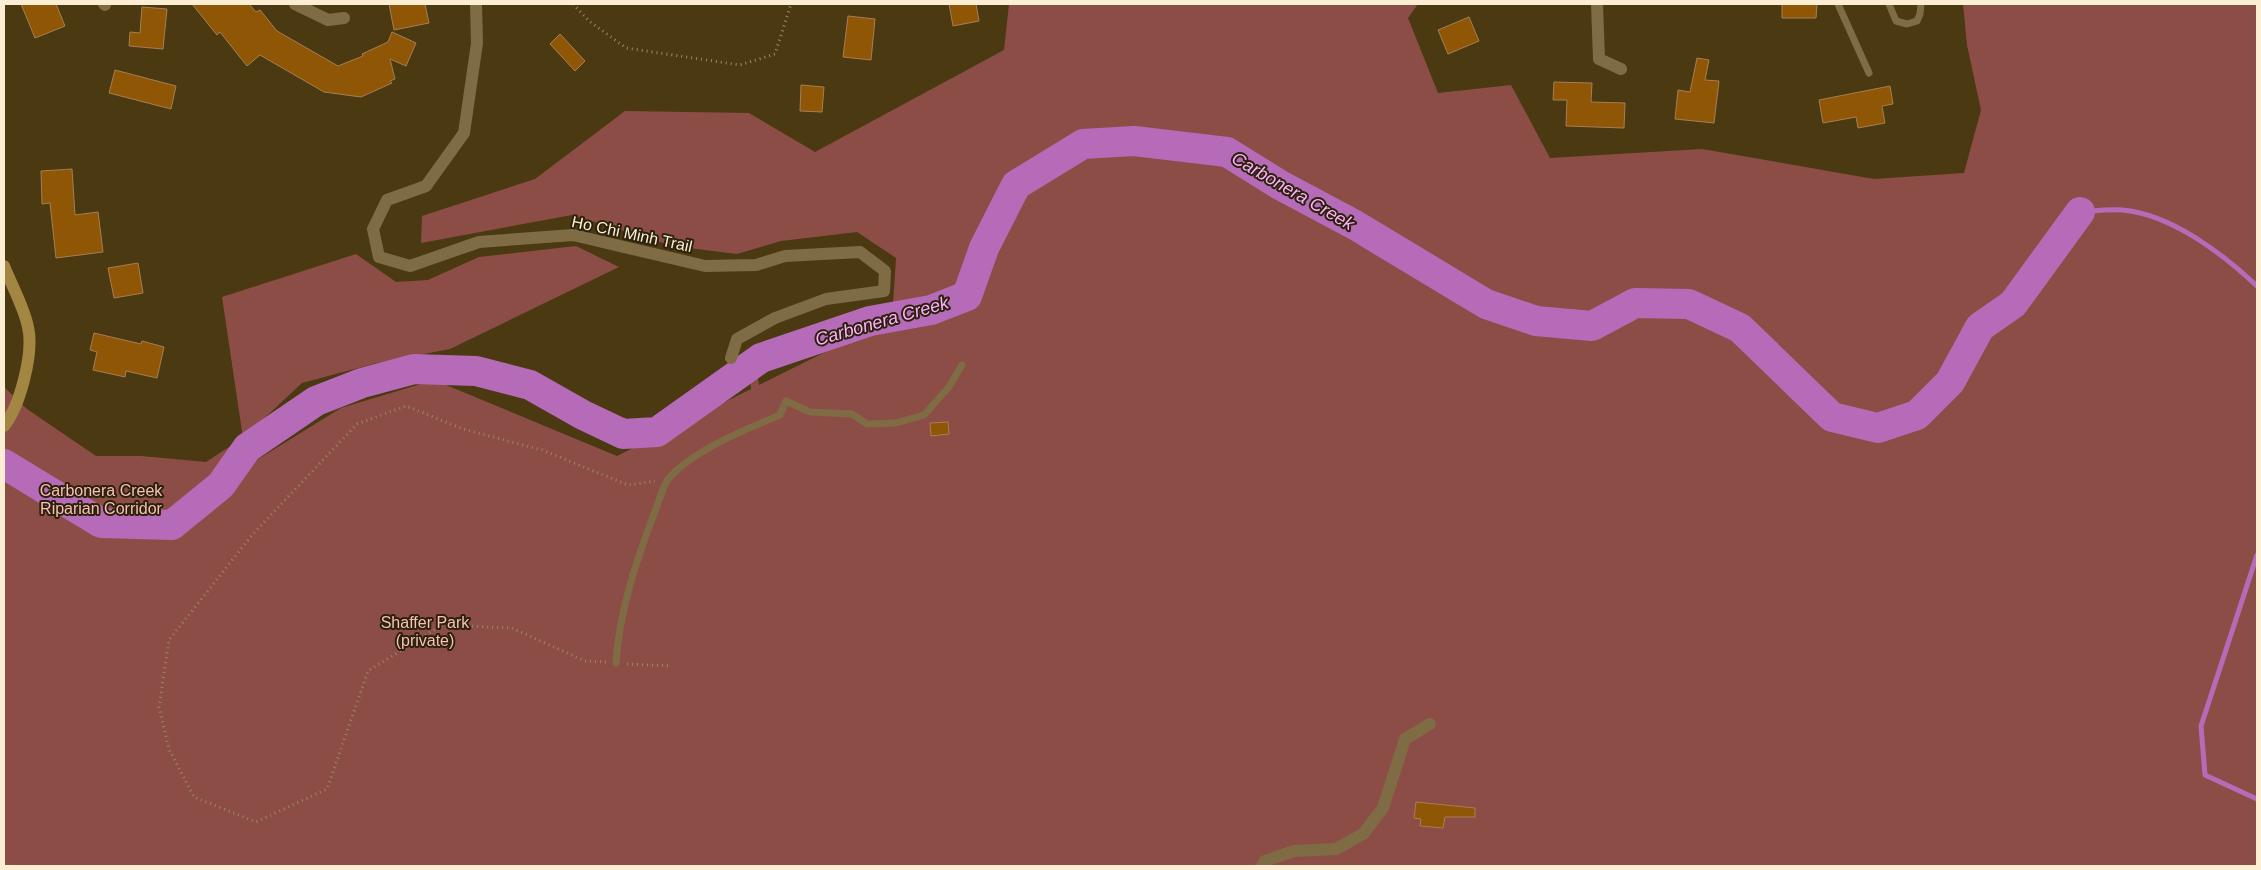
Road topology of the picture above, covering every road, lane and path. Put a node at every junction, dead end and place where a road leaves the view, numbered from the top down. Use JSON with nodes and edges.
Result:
{"nodes":[{"id":1,"x":295,"y":4,"type":"edge"},
{"id":2,"x":476,"y":4,"type":"edge"},
{"id":3,"x":573,"y":4,"type":"edge"},
{"id":4,"x":792,"y":4,"type":"edge"},
{"id":5,"x":1597,"y":4,"type":"edge"},
{"id":6,"x":1838,"y":4,"type":"edge"},
{"id":7,"x":1889,"y":4,"type":"edge"},
{"id":8,"x":1921,"y":4,"type":"edge"},
{"id":9,"x":344,"y":18,"type":"dead end"},
{"id":10,"x":1622,"y":69,"type":"dead end"},
{"id":11,"x":1869,"y":74,"type":"dead end"},
{"id":12,"x":4,"y":266,"type":"edge"},
{"id":13,"x":731,"y":358,"type":"dead end"},
{"id":14,"x":962,"y":365,"type":"dead end"},
{"id":15,"x":4,"y":426,"type":"edge"},
{"id":16,"x":667,"y":479,"type":"junction"},
{"id":17,"x":616,"y":663,"type":"junction"},
{"id":18,"x":672,"y":666,"type":"dead end"},
{"id":19,"x":1430,"y":724,"type":"dead end"},
{"id":20,"x":1262,"y":866,"type":"edge"}],
"edges":[{"from":1,"to":9,"type":"street"},
{"from":2,"to":13,"type":"street","name":"Ho Chi Minh Trail"},
{"from":3,"to":4,"type":"path"},
{"from":5,"to":10,"type":"street"},
{"from":6,"to":11,"type":"lane"},
{"from":7,"to":8,"type":"lane"},
{"from":12,"to":15,"type":"street"},
{"from":14,"to":16,"type":"lane"},
{"from":16,"to":17,"type":"lane"},
{"from":16,"to":17,"type":"path"},
{"from":17,"to":18,"type":"path"},
{"from":19,"to":20,"type":"street"}]}
